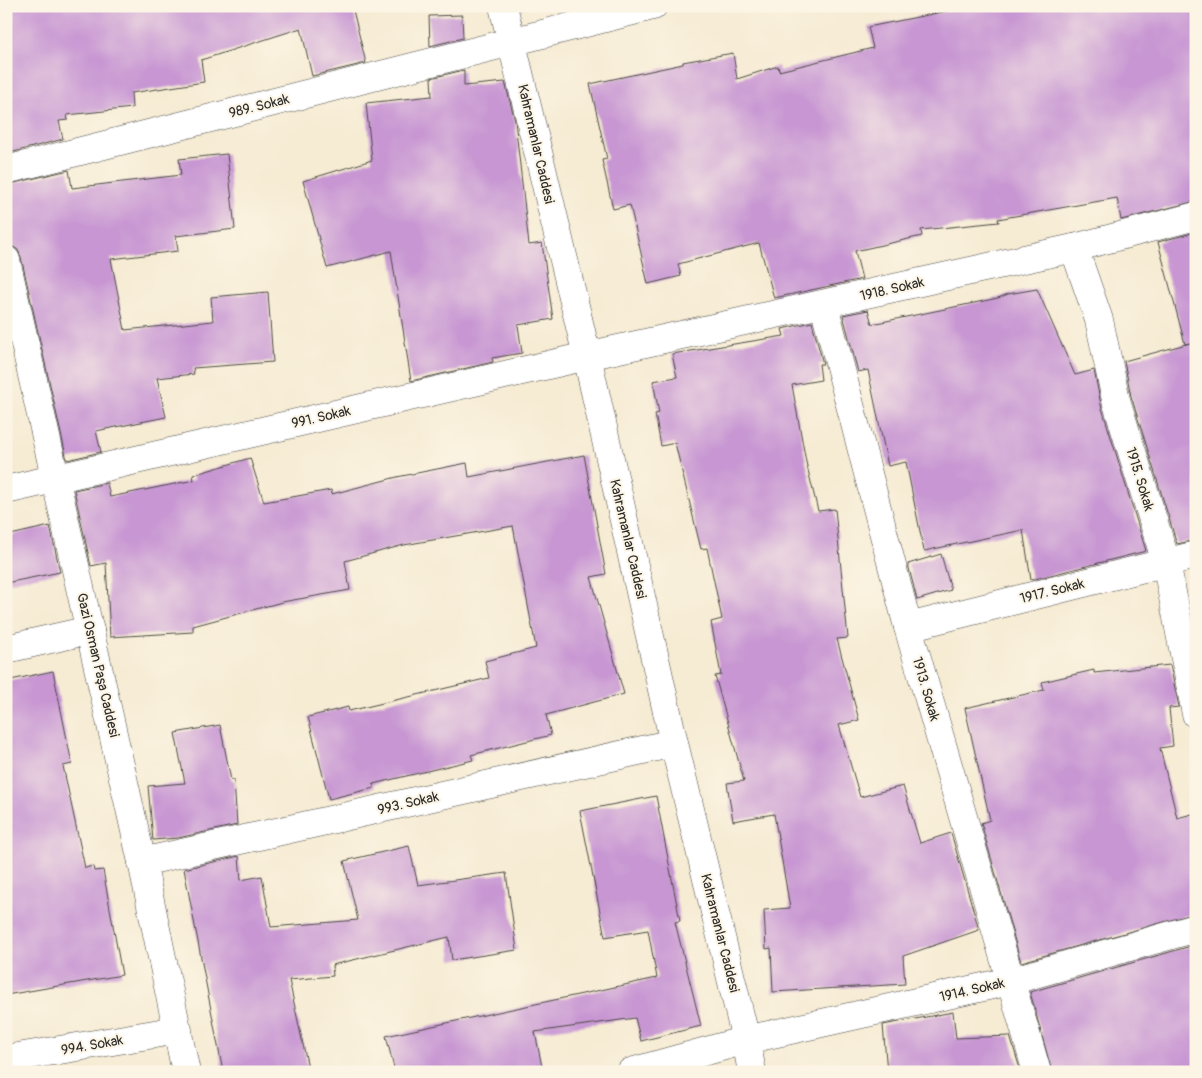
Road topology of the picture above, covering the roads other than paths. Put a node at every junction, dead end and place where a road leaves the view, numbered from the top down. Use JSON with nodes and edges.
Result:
{"nodes":[{"id":1,"x":503,"y":6,"type":"edge"},
{"id":2,"x":653,"y":6,"type":"edge"},
{"id":3,"x":512,"y":42,"type":"junction"},
{"id":4,"x":6,"y":170,"type":"edge"},
{"id":5,"x":1196,"y":216,"type":"edge"},
{"id":6,"x":1074,"y":248,"type":"junction"},
{"id":7,"x":6,"y":260,"type":"edge"},
{"id":8,"x":824,"y":305,"type":"junction"},
{"id":9,"x":587,"y":356,"type":"junction"},
{"id":10,"x":55,"y":477,"type":"junction"},
{"id":11,"x":6,"y":490,"type":"edge"},
{"id":12,"x":1196,"y":555,"type":"edge"},
{"id":13,"x":1166,"y":562,"type":"junction"},
{"id":14,"x":908,"y":626,"type":"junction"},
{"id":15,"x":90,"y":630,"type":"junction"},
{"id":16,"x":6,"y":649,"type":"edge"},
{"id":17,"x":1196,"y":714,"type":"edge"},
{"id":18,"x":674,"y":743,"type":"junction"},
{"id":19,"x":142,"y":862,"type":"junction"},
{"id":20,"x":1196,"y":928,"type":"edge"},
{"id":21,"x":1010,"y":981,"type":"junction"},
{"id":22,"x":178,"y":1030,"type":"junction"},
{"id":23,"x":746,"y":1040,"type":"junction"},
{"id":24,"x":6,"y":1059,"type":"edge"},
{"id":25,"x":186,"y":1072,"type":"edge"},
{"id":26,"x":631,"y":1072,"type":"edge"},
{"id":27,"x":752,"y":1072,"type":"edge"},
{"id":28,"x":1037,"y":1072,"type":"edge"}],
"edges":[{"from":1,"to":3,"type":"street","name":"Kahramanlar Caddesi"},
{"from":2,"to":3,"type":"street","name":"989. Sokak"},
{"from":3,"to":4,"type":"street","name":"989. Sokak"},
{"from":3,"to":9,"type":"street","name":"Kahramanlar Caddesi"},
{"from":5,"to":6,"type":"street","name":"1918. Sokak"},
{"from":6,"to":8,"type":"street","name":"1918. Sokak"},
{"from":6,"to":13,"type":"street","name":"1915. Sokak"},
{"from":7,"to":10,"type":"street","name":"Gazi Osman Paşa Caddesi"},
{"from":8,"to":9,"type":"street","name":"1918. Sokak"},
{"from":8,"to":14,"type":"street","name":"1913. Sokak"},
{"from":9,"to":10,"type":"street","name":"991. Sokak"},
{"from":9,"to":18,"type":"street","name":"Kahramanlar Caddesi"},
{"from":10,"to":11,"type":"street","name":"991. Sokak"},
{"from":10,"to":15,"type":"street","name":"Gazi Osman Paşa Caddesi"},
{"from":12,"to":13,"type":"street","name":"1917. Sokak"},
{"from":13,"to":14,"type":"street","name":"1917. Sokak"},
{"from":13,"to":17,"type":"street","name":"1915. Sokak"},
{"from":14,"to":21,"type":"street","name":"1913. Sokak"},
{"from":15,"to":16,"type":"street"},
{"from":15,"to":19,"type":"street","name":"Gazi Osman Paşa Caddesi"},
{"from":18,"to":19,"type":"street","name":"993. Sokak"},
{"from":18,"to":23,"type":"street","name":"Kahramanlar Caddesi"},
{"from":19,"to":22,"type":"street","name":"Gazi Osman Paşa Caddesi"},
{"from":20,"to":21,"type":"street","name":"1914. Sokak"},
{"from":21,"to":23,"type":"street","name":"1914. Sokak"},
{"from":21,"to":28,"type":"street","name":"1913. Sokak"},
{"from":22,"to":24,"type":"street","name":"994. Sokak"},
{"from":22,"to":25,"type":"street","name":"Gazi Osman Paşa Caddesi"},
{"from":23,"to":26,"type":"street","name":"1914. Sokak"},
{"from":23,"to":27,"type":"street","name":"Kahramanlar Caddesi"}]}
